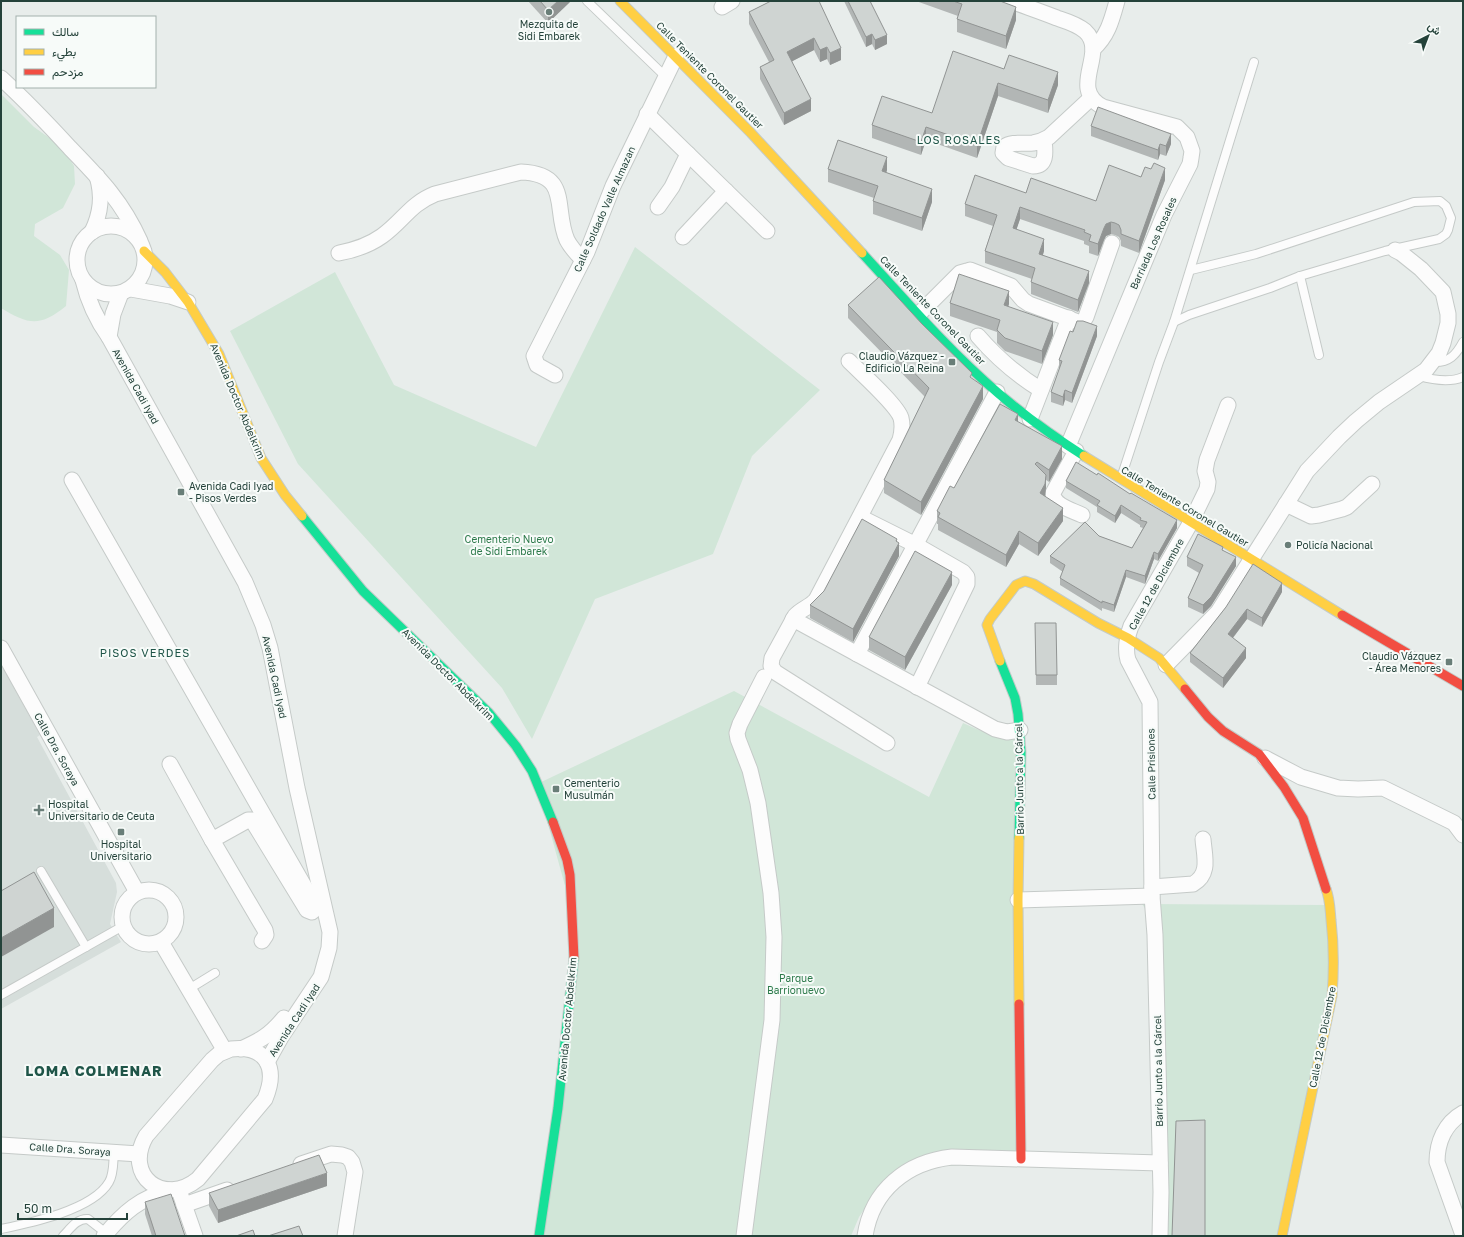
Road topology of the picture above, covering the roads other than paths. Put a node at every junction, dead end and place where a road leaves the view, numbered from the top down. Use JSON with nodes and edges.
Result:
{"nodes":[{"id":1,"x":586,"y":1,"type":"edge"},
{"id":2,"x":620,"y":1,"type":"edge"},
{"id":3,"x":1011,"y":1,"type":"edge"},
{"id":4,"x":1117,"y":1,"type":"edge"},
{"id":5,"x":1093,"y":49,"type":"junction"},
{"id":6,"x":676,"y":56,"type":"junction"},
{"id":7,"x":1254,"y":62,"type":"dead end"},
{"id":8,"x":666,"y":77,"type":"junction"},
{"id":9,"x":1,"y":78,"type":"edge"},
{"id":10,"x":1091,"y":98,"type":"junction"},
{"id":11,"x":647,"y":114,"type":"junction"},
{"id":12,"x":1044,"y":140,"type":"dead end"},
{"id":13,"x":688,"y":154,"type":"junction"},
{"id":14,"x":96,"y":175,"type":"junction"},
{"id":15,"x":726,"y":191,"type":"junction"},
{"id":16,"x":658,"y":207,"type":"dead end"},
{"id":17,"x":767,"y":231,"type":"dead end"},
{"id":18,"x":92,"y":232,"type":"junction"},
{"id":19,"x":683,"y":237,"type":"dead end"},
{"id":20,"x":1112,"y":243,"type":"dead end"},
{"id":21,"x":142,"y":246,"type":"junction"},
{"id":22,"x":1395,"y":250,"type":"junction"},
{"id":23,"x":339,"y":253,"type":"dead end"},
{"id":24,"x":583,"y":260,"type":"junction"},
{"id":25,"x":1191,"y":270,"type":"junction"},
{"id":26,"x":1300,"y":276,"type":"junction"},
{"id":27,"x":83,"y":280,"type":"junction"},
{"id":28,"x":126,"y":291,"type":"junction"},
{"id":29,"x":188,"y":302,"type":"junction"},
{"id":30,"x":919,"y":314,"type":"junction"},
{"id":31,"x":1068,"y":318,"type":"junction"},
{"id":32,"x":1174,"y":322,"type":"junction"},
{"id":33,"x":978,"y":336,"type":"dead end"},
{"id":34,"x":109,"y":337,"type":"junction"},
{"id":35,"x":1463,"y":342,"type":"edge"},
{"id":36,"x":1319,"y":355,"type":"dead end"},
{"id":37,"x":849,"y":361,"type":"dead end"},
{"id":38,"x":1433,"y":362,"type":"junction"},
{"id":39,"x":555,"y":375,"type":"dead end"},
{"id":40,"x":1419,"y":376,"type":"junction"},
{"id":41,"x":1463,"y":377,"type":"edge"},
{"id":42,"x":1041,"y":390,"type":"junction"},
{"id":43,"x":997,"y":392,"type":"junction"},
{"id":44,"x":1228,"y":406,"type":"dead end"},
{"id":45,"x":1030,"y":419,"type":"junction"},
{"id":46,"x":1072,"y":449,"type":"junction"},
{"id":47,"x":72,"y":480,"type":"dead end"},
{"id":48,"x":1120,"y":480,"type":"junction"},
{"id":49,"x":1372,"y":484,"type":"dead end"},
{"id":50,"x":1286,"y":504,"type":"junction"},
{"id":51,"x":1082,"y":515,"type":"dead end"},
{"id":52,"x":860,"y":516,"type":"junction"},
{"id":53,"x":1191,"y":522,"type":"junction"},
{"id":54,"x":916,"y":545,"type":"junction"},
{"id":55,"x":1251,"y":559,"type":"junction"},
{"id":56,"x":793,"y":619,"type":"junction"},
{"id":57,"x":1128,"y":638,"type":"junction"},
{"id":58,"x":1,"y":648,"type":"edge"},
{"id":59,"x":857,"y":654,"type":"junction"},
{"id":60,"x":5,"y":664,"type":"edge"},
{"id":61,"x":1166,"y":665,"type":"junction"},
{"id":62,"x":764,"y":677,"type":"dead end"},
{"id":63,"x":1463,"y":686,"type":"edge"},
{"id":64,"x":918,"y":687,"type":"junction"},
{"id":65,"x":1020,"y":730,"type":"junction"},
{"id":66,"x":887,"y":743,"type":"dead end"},
{"id":67,"x":1259,"y":754,"type":"junction"},
{"id":68,"x":170,"y":764,"type":"dead end"},
{"id":69,"x":1463,"y":835,"type":"edge"},
{"id":70,"x":1203,"y":839,"type":"dead end"},
{"id":71,"x":212,"y":840,"type":"junction"},
{"id":72,"x":41,"y":871,"type":"dead end"},
{"id":73,"x":137,"y":892,"type":"junction"},
{"id":74,"x":1152,"y":892,"type":"junction"},
{"id":75,"x":1018,"y":900,"type":"junction"},
{"id":76,"x":123,"y":926,"type":"junction"},
{"id":77,"x":262,"y":941,"type":"dead end"},
{"id":78,"x":161,"y":942,"type":"junction"},
{"id":79,"x":86,"y":947,"type":"junction"},
{"id":80,"x":215,"y":973,"type":"dead end"},
{"id":81,"x":321,"y":978,"type":"junction"},
{"id":82,"x":189,"y":989,"type":"junction"},
{"id":83,"x":1,"y":995,"type":"edge"},
{"id":84,"x":241,"y":1049,"type":"junction"},
{"id":85,"x":225,"y":1051,"type":"junction"},
{"id":86,"x":267,"y":1062,"type":"junction"},
{"id":87,"x":1463,"y":1113,"type":"edge"},
{"id":88,"x":1,"y":1145,"type":"edge"},
{"id":89,"x":114,"y":1152,"type":"junction"},
{"id":90,"x":139,"y":1154,"type":"junction"},
{"id":91,"x":1021,"y":1159,"type":"junction"},
{"id":92,"x":1160,"y":1163,"type":"junction"},
{"id":93,"x":288,"y":1169,"type":"edge"},
{"id":94,"x":141,"y":1170,"type":"junction"},
{"id":95,"x":244,"y":1184,"type":"edge"},
{"id":96,"x":175,"y":1189,"type":"junction"},
{"id":97,"x":184,"y":1205,"type":"junction"},
{"id":98,"x":127,"y":1211,"type":"junction"},
{"id":99,"x":1,"y":1230,"type":"edge"},
{"id":100,"x":105,"y":1235,"type":"edge"},
{"id":101,"x":1463,"y":1235,"type":"edge"},
{"id":102,"x":63,"y":1236,"type":"edge"},
{"id":103,"x":195,"y":1236,"type":"edge"},
{"id":104,"x":345,"y":1236,"type":"edge"},
{"id":105,"x":538,"y":1236,"type":"edge"},
{"id":106,"x":744,"y":1236,"type":"edge"},
{"id":107,"x":865,"y":1236,"type":"edge"},
{"id":108,"x":1160,"y":1236,"type":"edge"},
{"id":109,"x":1282,"y":1236,"type":"edge"}],
"edges":[{"from":1,"to":8,"type":"lane"},
{"from":2,"to":6,"type":"street","name":"Calle Teniente Coronel Gautier"},
{"from":3,"to":5,"type":"street"},
{"from":4,"to":5,"type":"street"},
{"from":5,"to":10,"type":"street"},
{"from":6,"to":8,"type":"street","name":"Calle Soldado Valle Almazan"},
{"from":6,"to":30,"type":"street","name":"Calle Teniente Coronel Gautier"},
{"from":7,"to":25,"type":"lane"},
{"from":8,"to":11,"type":"street","name":"Calle Soldado Valle Almazan"},
{"from":9,"to":14,"type":"street","name":"Avenida Doctor Abdelkrim"},
{"from":10,"to":12,"type":"street"},
{"from":10,"to":46,"type":"street","name":"Barriada Los Rosales"},
{"from":11,"to":13,"type":"street"},
{"from":11,"to":24,"type":"street","name":"Calle Soldado Valle Almazan"},
{"from":13,"to":15,"type":"street"},
{"from":13,"to":16,"type":"street"},
{"from":14,"to":18,"type":"street"},
{"from":14,"to":21,"type":"street","name":"Avenida Doctor Abdelkrim"},
{"from":15,"to":17,"type":"street"},
{"from":15,"to":19,"type":"street"},
{"from":18,"to":21,"type":"street"},
{"from":18,"to":27,"type":"street"},
{"from":20,"to":31,"type":"street"},
{"from":21,"to":28,"type":"street"},
{"from":21,"to":29,"type":"street","name":"Avenida Doctor Abdelkrim"},
{"from":22,"to":25,"type":"lane"},
{"from":22,"to":26,"type":"lane"},
{"from":22,"to":38,"type":"street"},
{"from":23,"to":24,"type":"street"},
{"from":24,"to":39,"type":"street","name":"Calle Soldado Valle Almazan"},
{"from":25,"to":32,"type":"lane"},
{"from":26,"to":32,"type":"lane"},
{"from":26,"to":36,"type":"lane"},
{"from":27,"to":28,"type":"street"},
{"from":27,"to":34,"type":"street","name":"Avenida Cadi Iyad"},
{"from":28,"to":29,"type":"street"},
{"from":28,"to":34,"type":"street","name":"Avenida Cadi Iyad"},
{"from":29,"to":105,"type":"street","name":"Avenida Doctor Abdelkrim"},
{"from":30,"to":31,"type":"street"},
{"from":30,"to":43,"type":"street","name":"Calle Teniente Coronel Gautier"},
{"from":31,"to":42,"type":"street"},
{"from":32,"to":48,"type":"lane"},
{"from":33,"to":42,"type":"street"},
{"from":34,"to":81,"type":"street","name":"Avenida Cadi Iyad"},
{"from":35,"to":38,"type":"lane"},
{"from":37,"to":52,"type":"street"},
{"from":38,"to":40,"type":"street"},
{"from":40,"to":41,"type":"lane"},
{"from":40,"to":50,"type":"street"},
{"from":42,"to":45,"type":"street"},
{"from":43,"to":45,"type":"street","name":"Calle Teniente Coronel Gautier"},
{"from":43,"to":54,"type":"street"},
{"from":44,"to":53,"type":"street","name":"Calle 12 de Diciembre"},
{"from":45,"to":46,"type":"street","name":"Calle Teniente Coronel Gautier"},
{"from":46,"to":48,"type":"street","name":"Calle Teniente Coronel Gautier"},
{"from":46,"to":51,"type":"street","name":"Barriada Los Rosales"},
{"from":47,"to":71,"type":"street"},
{"from":48,"to":53,"type":"street","name":"Calle Teniente Coronel Gautier"},
{"from":49,"to":50,"type":"street"},
{"from":50,"to":55,"type":"street"},
{"from":52,"to":54,"type":"street"},
{"from":52,"to":56,"type":"street"},
{"from":53,"to":55,"type":"street","name":"Calle Teniente Coronel Gautier"},
{"from":53,"to":57,"type":"street","name":"Calle 12 de Diciembre"},
{"from":54,"to":59,"type":"street"},
{"from":54,"to":64,"type":"street"},
{"from":55,"to":61,"type":"street"},
{"from":55,"to":63,"type":"street","name":"Calle Teniente Coronel Gautier"},
{"from":56,"to":59,"type":"street"},
{"from":56,"to":66,"type":"street"},
{"from":57,"to":61,"type":"street","name":"Calle 12 de Diciembre"},
{"from":57,"to":65,"type":"street","name":"Barrio Junto a la Cárcel"},
{"from":57,"to":74,"type":"street","name":"Calle Prisiones"},
{"from":58,"to":60,"type":"street","name":"Calle Dra. Soraya"},
{"from":59,"to":64,"type":"street"},
{"from":60,"to":73,"type":"street","name":"Calle Dra. Soraya"},
{"from":61,"to":67,"type":"street","name":"Calle 12 de Diciembre"},
{"from":62,"to":106,"type":"street"},
{"from":64,"to":65,"type":"street"},
{"from":65,"to":75,"type":"street","name":"Barrio Junto a la Cárcel"},
{"from":67,"to":69,"type":"street"},
{"from":67,"to":109,"type":"street","name":"Calle 12 de Diciembre"},
{"from":68,"to":71,"type":"street"},
{"from":70,"to":74,"type":"street"},
{"from":71,"to":77,"type":"street"},
{"from":72,"to":79,"type":"lane"},
{"from":73,"to":76,"type":"street"},
{"from":73,"to":78,"type":"street"},
{"from":74,"to":75,"type":"street"},
{"from":74,"to":92,"type":"street","name":"Barrio Junto a la Cárcel"},
{"from":75,"to":91,"type":"street","name":"Barrio Junto a la Cárcel"},
{"from":76,"to":78,"type":"street"},
{"from":76,"to":79,"type":"lane"},
{"from":78,"to":82,"type":"street"},
{"from":79,"to":83,"type":"lane"},
{"from":80,"to":82,"type":"lane"},
{"from":81,"to":84,"type":"street","name":"Avenida Cadi Iyad"},
{"from":81,"to":86,"type":"street","name":"Avenida Cadi Iyad"},
{"from":82,"to":85,"type":"street"},
{"from":84,"to":85,"type":"street"},
{"from":84,"to":86,"type":"street"},
{"from":85,"to":90,"type":"street"},
{"from":86,"to":96,"type":"street"},
{"from":87,"to":101,"type":"street"},
{"from":88,"to":89,"type":"street","name":"Calle Dra. Soraya"},
{"from":89,"to":90,"type":"street","name":"Calle Dra. Soraya"},
{"from":89,"to":99,"type":"lane"},
{"from":90,"to":94,"type":"street"},
{"from":91,"to":92,"type":"street"},
{"from":91,"to":107,"type":"street"},
{"from":92,"to":108,"type":"street","name":"Barrio Junto a la Cárcel"},
{"from":93,"to":104,"type":"street"},
{"from":94,"to":96,"type":"street"},
{"from":94,"to":98,"type":"street"},
{"from":95,"to":97,"type":"street"},
{"from":96,"to":97,"type":"street"},
{"from":96,"to":98,"type":"street"},
{"from":97,"to":103,"type":"street"},
{"from":98,"to":100,"type":"street"},
{"from":100,"to":102,"type":"lane"}]}
